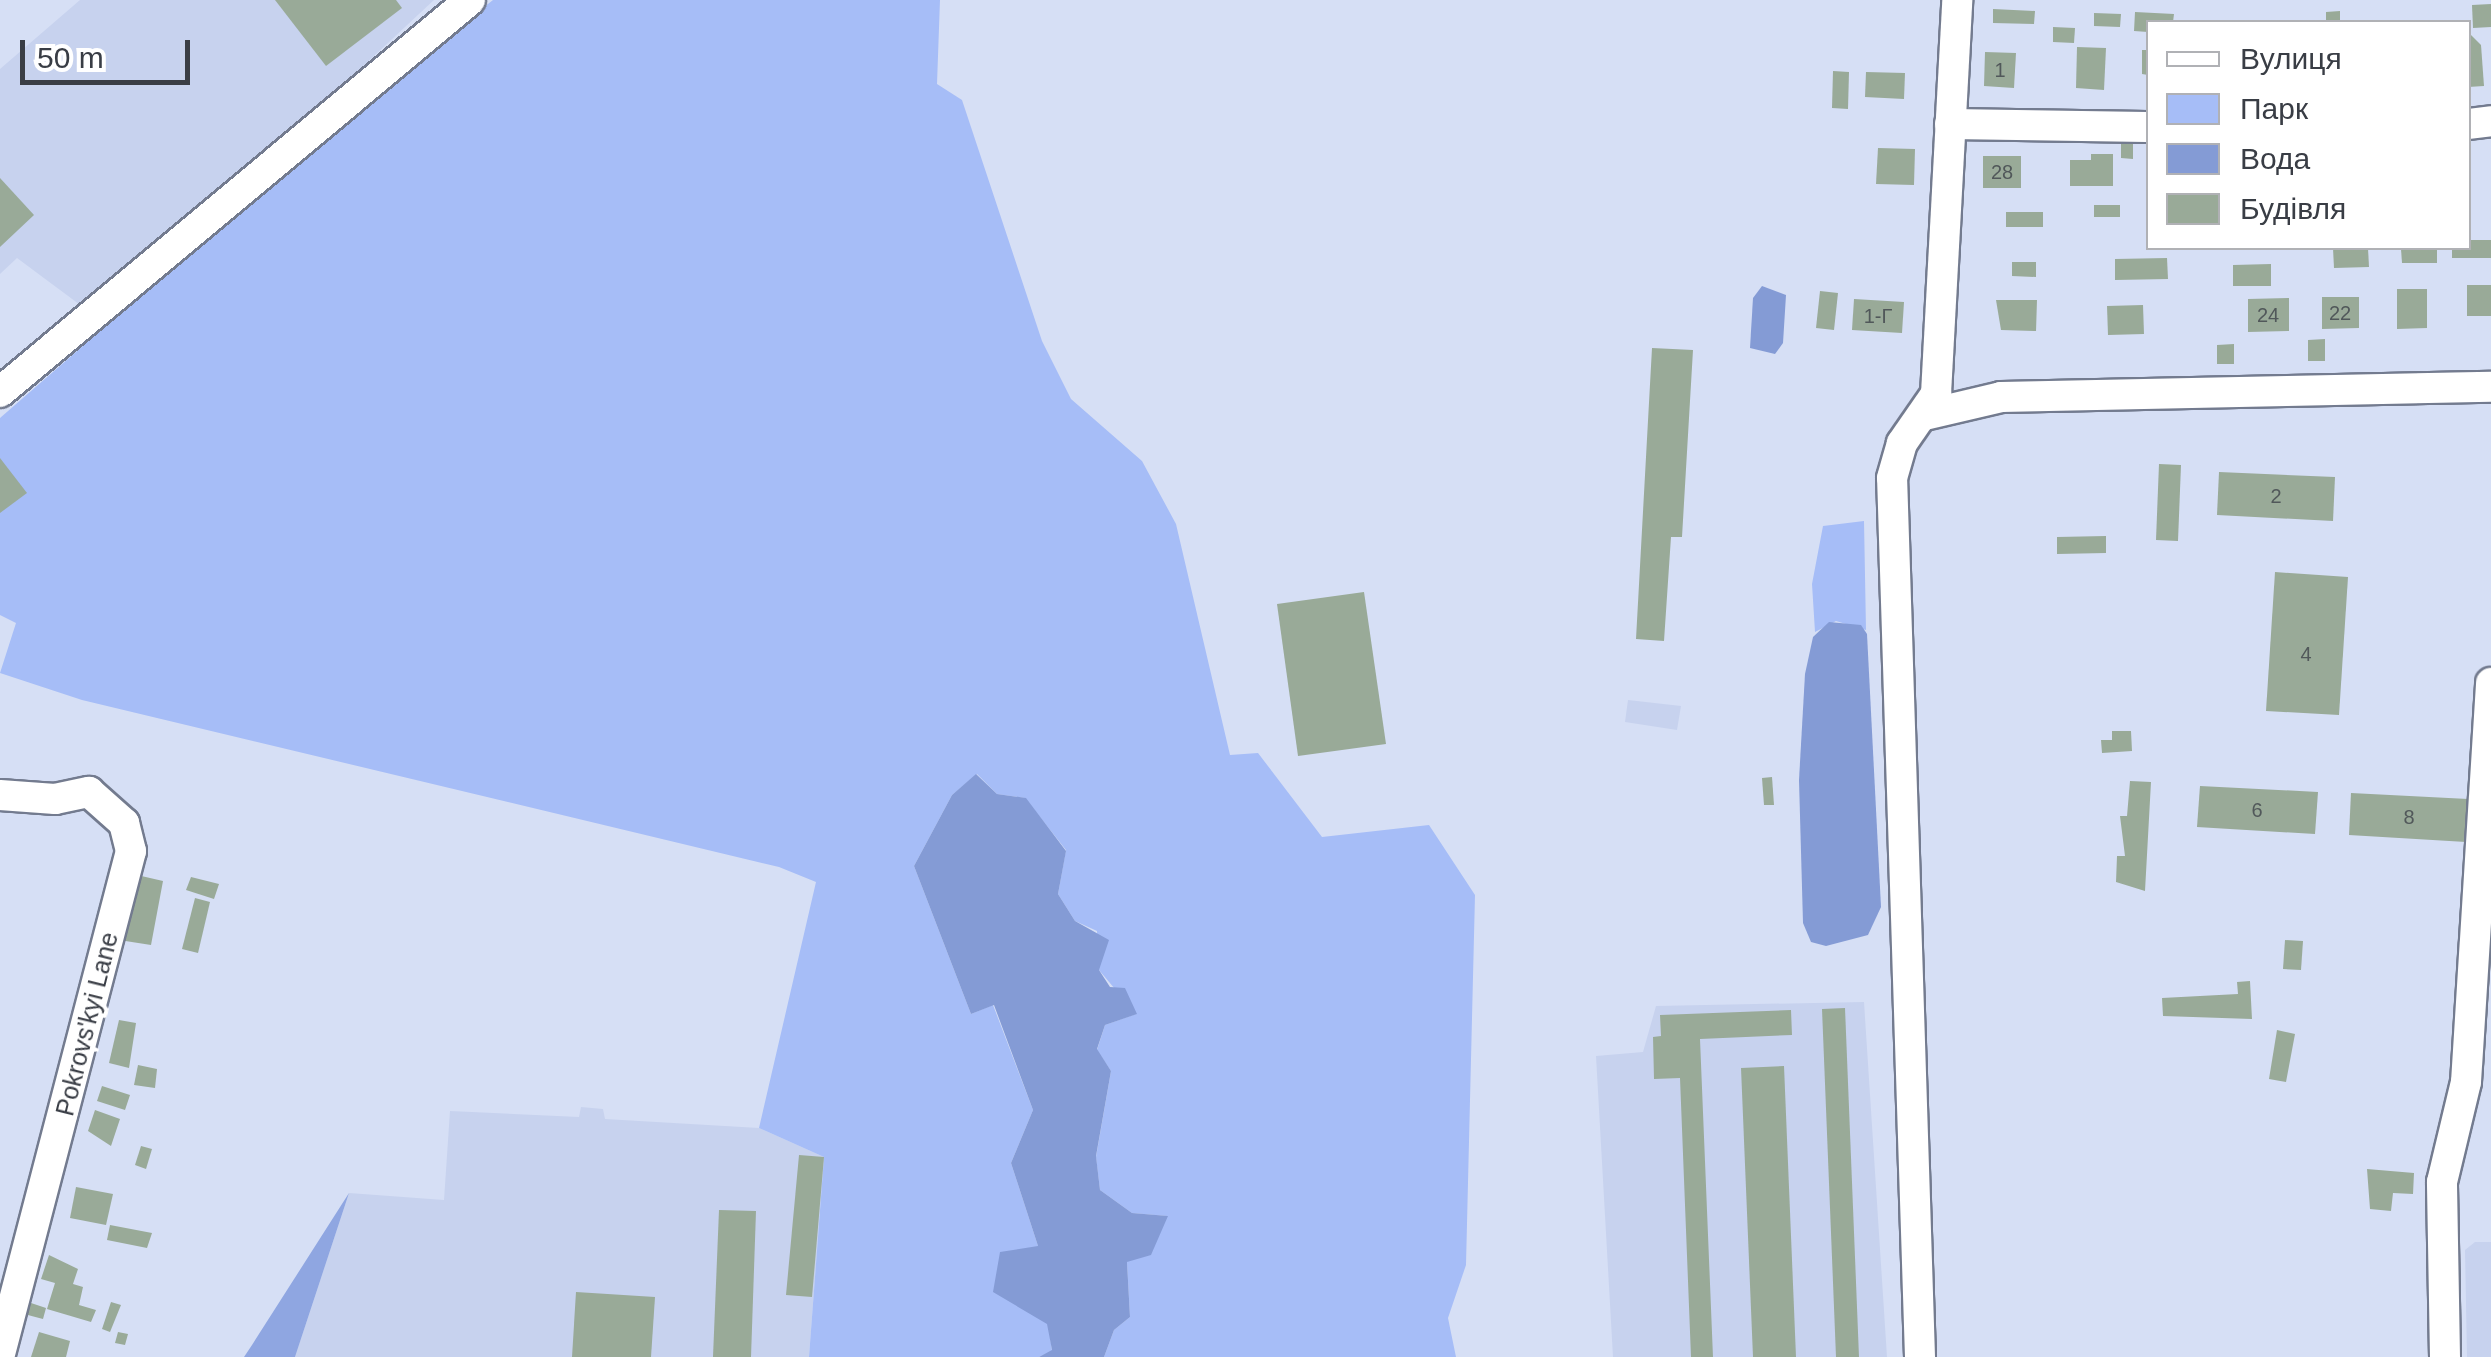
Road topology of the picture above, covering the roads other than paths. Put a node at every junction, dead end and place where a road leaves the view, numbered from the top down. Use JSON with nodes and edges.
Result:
{"nodes":[{"id":1,"x":470,"y":0,"type":"edge"},
{"id":2,"x":1957,"y":0,"type":"edge"},
{"id":3,"x":1950,"y":124,"type":"junction"},
{"id":4,"x":2146,"y":127,"type":"edge"},
{"id":5,"x":2491,"y":387,"type":"edge"},
{"id":6,"x":0,"y":392,"type":"edge"},
{"id":7,"x":1926,"y":416,"type":"junction"},
{"id":8,"x":2491,"y":683,"type":"edge"},
{"id":9,"x":1,"y":796,"type":"edge"},
{"id":10,"x":0,"y":1354,"type":"edge"},
{"id":11,"x":1920,"y":1357,"type":"edge"},
{"id":12,"x":2445,"y":1357,"type":"edge"}],
"edges":[{"from":1,"to":6,"type":"street"},
{"from":2,"to":3,"type":"street"},
{"from":3,"to":4,"type":"street"},
{"from":3,"to":7,"type":"street"},
{"from":5,"to":7,"type":"street"},
{"from":7,"to":11,"type":"street"},
{"from":8,"to":12,"type":"street"},
{"from":9,"to":10,"type":"street","name":"Pokrovs'kyi Lane"}]}
